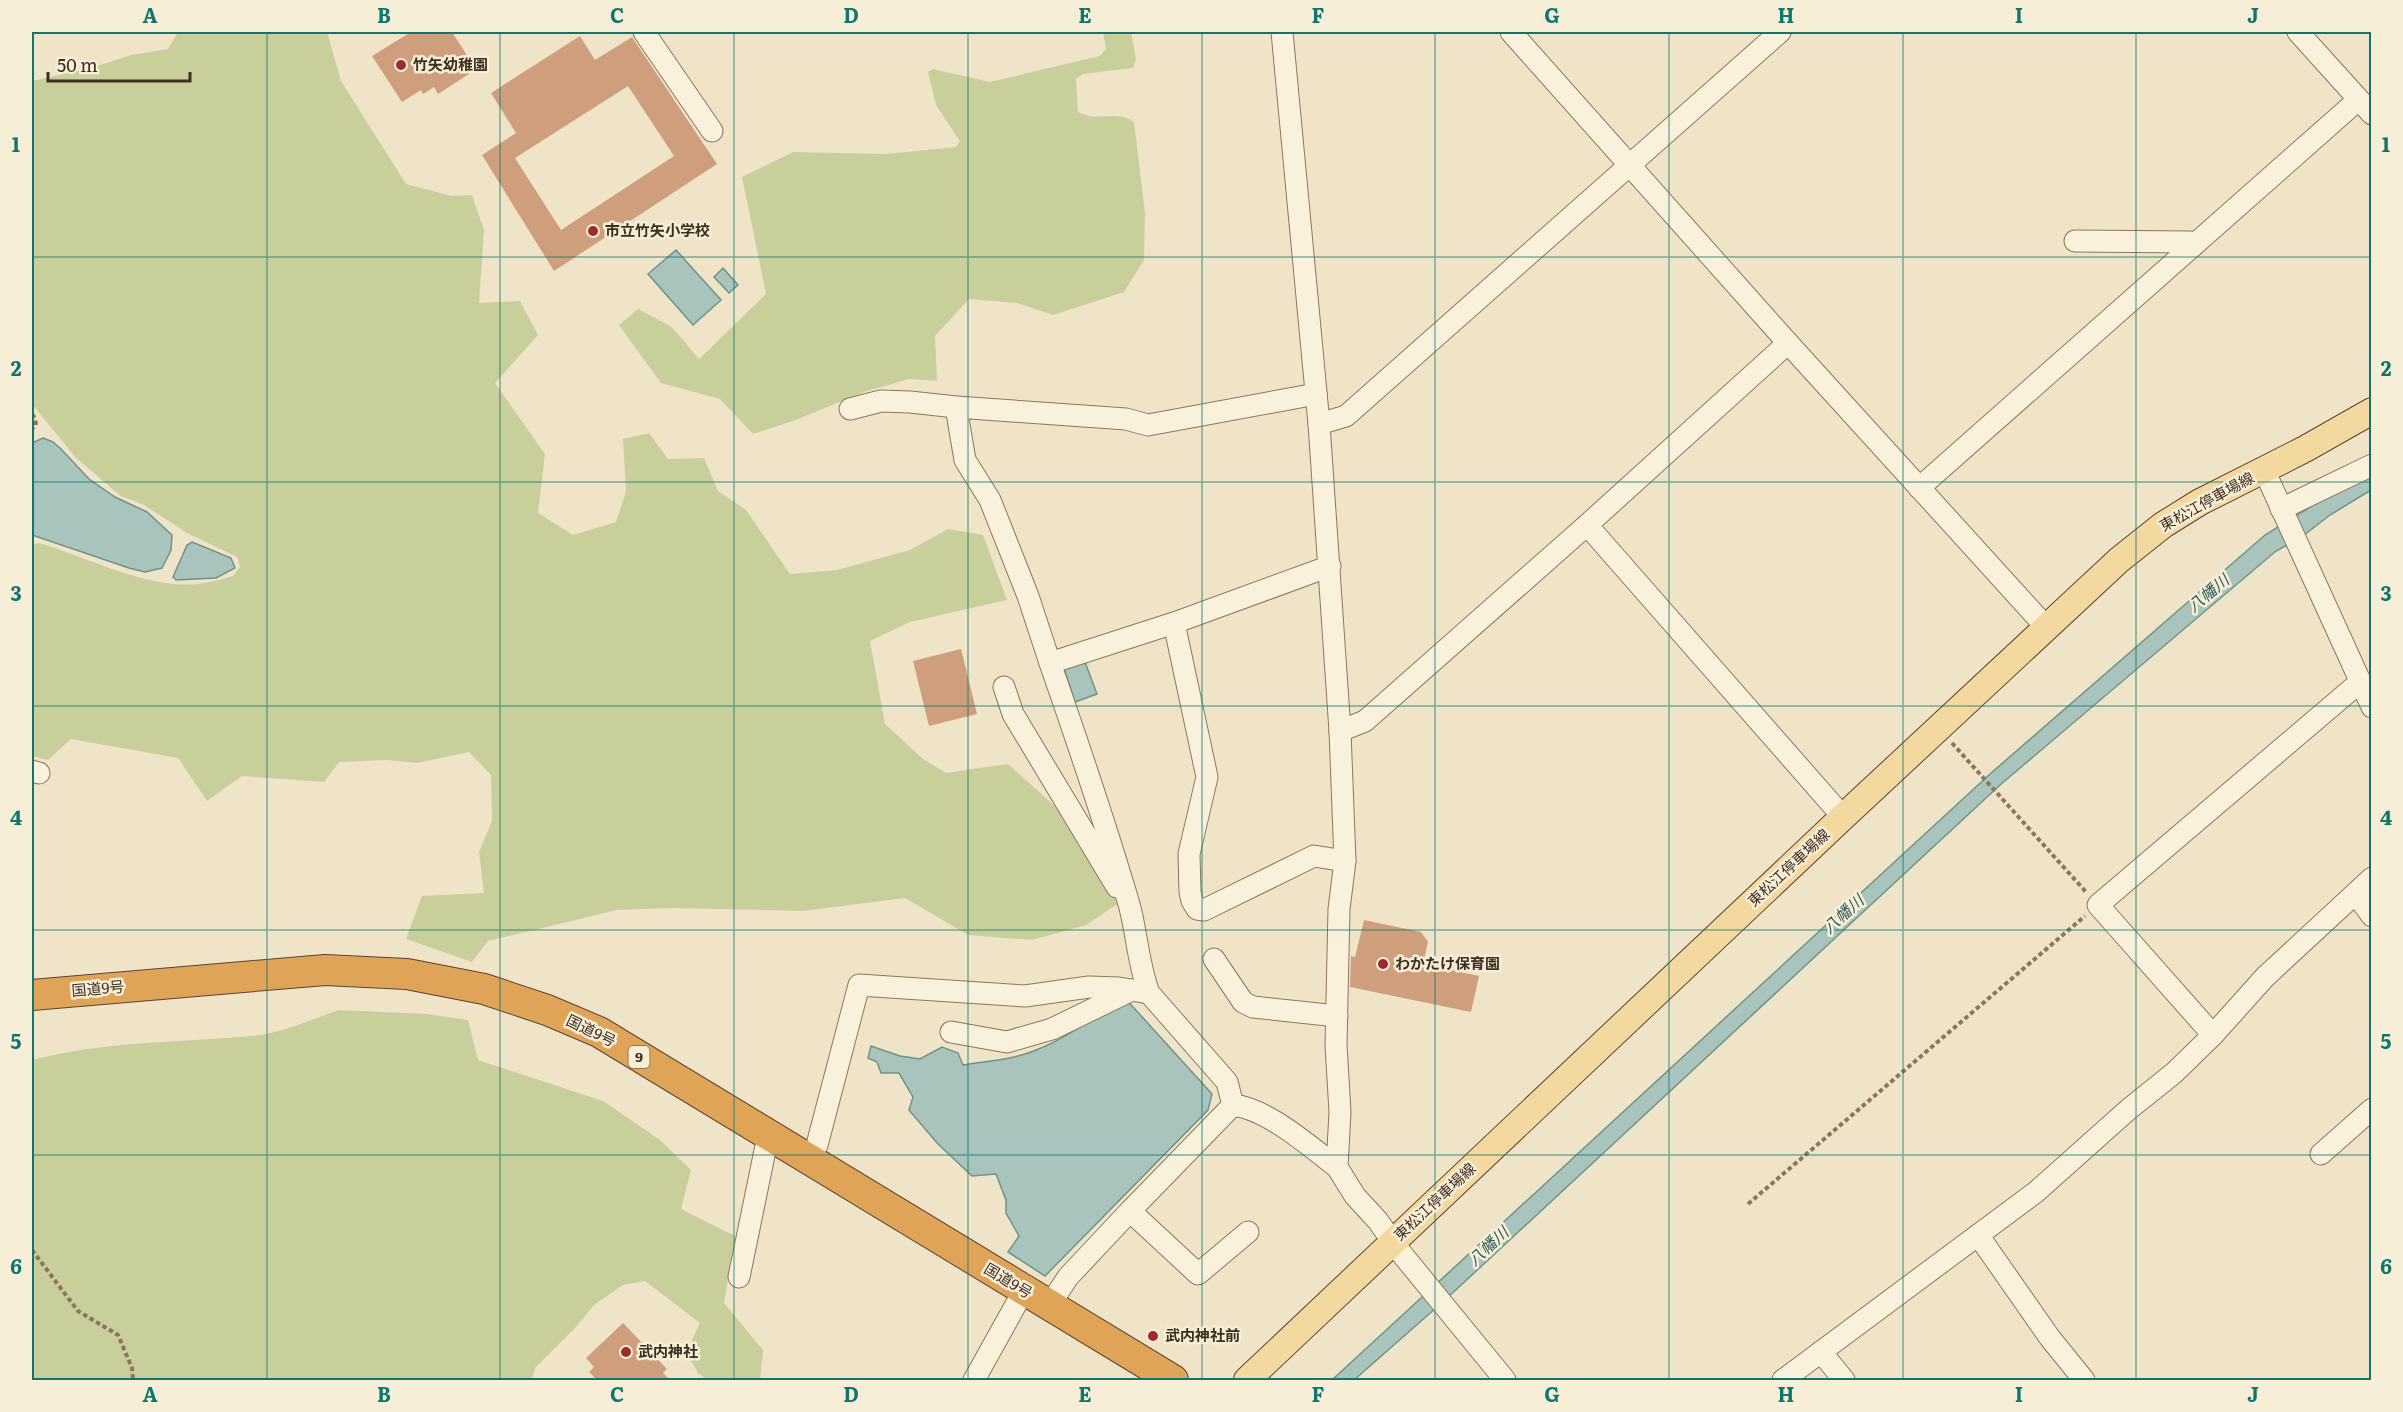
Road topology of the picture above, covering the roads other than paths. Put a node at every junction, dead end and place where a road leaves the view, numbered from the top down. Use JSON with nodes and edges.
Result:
{"nodes":[{"id":1,"x":644,"y":32,"type":"edge"},
{"id":2,"x":1282,"y":32,"type":"edge"},
{"id":3,"x":1511,"y":32,"type":"edge"},
{"id":4,"x":1780,"y":32,"type":"edge"},
{"id":5,"x":2298,"y":32,"type":"edge"},
{"id":6,"x":2365,"y":107,"type":"edge"},
{"id":7,"x":712,"y":131,"type":"dead end"},
{"id":8,"x":1630,"y":165,"type":"junction"},
{"id":9,"x":2075,"y":241,"type":"dead end"},
{"id":10,"x":2194,"y":245,"type":"junction"},
{"id":11,"x":1788,"y":343,"type":"junction"},
{"id":12,"x":1316,"y":394,"type":"junction"},
{"id":13,"x":956,"y":407,"type":"junction"},
{"id":14,"x":850,"y":409,"type":"dead end"},
{"id":15,"x":2372,"y":411,"type":"edge"},
{"id":16,"x":1319,"y":424,"type":"junction"},
{"id":17,"x":2372,"y":465,"type":"edge"},
{"id":18,"x":2264,"y":470,"type":"junction"},
{"id":19,"x":1919,"y":488,"type":"junction"},
{"id":20,"x":2284,"y":515,"type":"junction"},
{"id":21,"x":1587,"y":525,"type":"junction"},
{"id":22,"x":1330,"y":566,"type":"junction"},
{"id":23,"x":1174,"y":623,"type":"junction"},
{"id":24,"x":2046,"y":627,"type":"junction"},
{"id":25,"x":1050,"y":663,"type":"junction"},
{"id":26,"x":2360,"y":682,"type":"junction"},
{"id":27,"x":1004,"y":687,"type":"dead end"},
{"id":28,"x":2372,"y":707,"type":"edge"},
{"id":29,"x":1340,"y":731,"type":"junction"},
{"id":30,"x":1843,"y":817,"type":"junction"},
{"id":31,"x":1345,"y":861,"type":"junction"},
{"id":32,"x":2372,"y":878,"type":"edge"},
{"id":33,"x":2356,"y":894,"type":"junction"},
{"id":34,"x":1130,"y":908,"type":"junction"},
{"id":35,"x":2372,"y":916,"type":"edge"},
{"id":36,"x":1214,"y":959,"type":"dead end"},
{"id":37,"x":1140,"y":992,"type":"junction"},
{"id":38,"x":32,"y":995,"type":"edge"},
{"id":39,"x":1337,"y":1016,"type":"junction"},
{"id":40,"x":951,"y":1032,"type":"dead end"},
{"id":41,"x":2213,"y":1035,"type":"junction"},
{"id":42,"x":1233,"y":1105,"type":"junction"},
{"id":43,"x":2372,"y":1109,"type":"edge"},
{"id":44,"x":768,"y":1136,"type":"junction"},
{"id":45,"x":2321,"y":1154,"type":"dead end"},
{"id":46,"x":808,"y":1161,"type":"junction"},
{"id":47,"x":1338,"y":1167,"type":"junction"},
{"id":48,"x":1130,"y":1211,"type":"junction"},
{"id":49,"x":1248,"y":1232,"type":"dead end"},
{"id":50,"x":1978,"y":1235,"type":"junction"},
{"id":51,"x":1393,"y":1241,"type":"junction"},
{"id":52,"x":739,"y":1277,"type":"dead end"},
{"id":53,"x":1024,"y":1290,"type":"junction"},
{"id":54,"x":1049,"y":1306,"type":"junction"},
{"id":55,"x":1821,"y":1353,"type":"junction"},
{"id":56,"x":974,"y":1380,"type":"edge"},
{"id":57,"x":1173,"y":1380,"type":"edge"},
{"id":58,"x":1246,"y":1380,"type":"edge"},
{"id":59,"x":1505,"y":1380,"type":"edge"},
{"id":60,"x":1783,"y":1380,"type":"edge"},
{"id":61,"x":1844,"y":1380,"type":"edge"},
{"id":62,"x":2084,"y":1380,"type":"edge"}],
"edges":[{"from":1,"to":7,"type":"street"},
{"from":2,"to":12,"type":"street"},
{"from":3,"to":8,"type":"street"},
{"from":4,"to":8,"type":"street"},
{"from":5,"to":6,"type":"street"},
{"from":6,"to":10,"type":"street"},
{"from":8,"to":11,"type":"street"},
{"from":8,"to":16,"type":"street"},
{"from":9,"to":10,"type":"street"},
{"from":10,"to":19,"type":"street"},
{"from":11,"to":19,"type":"street"},
{"from":11,"to":21,"type":"street"},
{"from":12,"to":13,"type":"street"},
{"from":12,"to":16,"type":"street"},
{"from":13,"to":14,"type":"street"},
{"from":13,"to":25,"type":"street"},
{"from":15,"to":18,"type":"main road","name":"東松江停車場線"},
{"from":16,"to":22,"type":"street"},
{"from":17,"to":20,"type":"street"},
{"from":18,"to":20,"type":"street"},
{"from":18,"to":24,"type":"main road","name":"東松江停車場線"},
{"from":19,"to":24,"type":"street"},
{"from":20,"to":26,"type":"street"},
{"from":21,"to":29,"type":"street"},
{"from":21,"to":30,"type":"street"},
{"from":22,"to":23,"type":"street"},
{"from":22,"to":29,"type":"street"},
{"from":23,"to":25,"type":"street"},
{"from":23,"to":31,"type":"street"},
{"from":24,"to":30,"type":"main road","name":"東松江停車場線"},
{"from":25,"to":34,"type":"street"},
{"from":26,"to":28,"type":"street"},
{"from":26,"to":41,"type":"street"},
{"from":27,"to":34,"type":"street"},
{"from":29,"to":31,"type":"street"},
{"from":30,"to":51,"type":"main road","name":"東松江停車場線"},
{"from":31,"to":39,"type":"street"},
{"from":32,"to":33,"type":"street"},
{"from":33,"to":35,"type":"street"},
{"from":33,"to":41,"type":"street"},
{"from":34,"to":37,"type":"street"},
{"from":36,"to":39,"type":"street"},
{"from":37,"to":40,"type":"street"},
{"from":37,"to":42,"type":"street"},
{"from":37,"to":46,"type":"street"},
{"from":38,"to":44,"type":"highway","name":"国道9号","number":"9"},
{"from":39,"to":47,"type":"street"},
{"from":41,"to":50,"type":"street"},
{"from":42,"to":47,"type":"street"},
{"from":42,"to":48,"type":"street"},
{"from":43,"to":45,"type":"street"},
{"from":44,"to":46,"type":"highway","name":"国道9号","number":"9"},
{"from":44,"to":52,"type":"street"},
{"from":46,"to":53,"type":"highway","name":"国道9号","number":"9"},
{"from":47,"to":51,"type":"street"},
{"from":48,"to":49,"type":"street"},
{"from":48,"to":54,"type":"street"},
{"from":50,"to":55,"type":"street"},
{"from":50,"to":62,"type":"street"},
{"from":51,"to":58,"type":"main road","name":"東松江停車場線"},
{"from":51,"to":59,"type":"street"},
{"from":53,"to":54,"type":"highway","name":"国道9号","number":"9"},
{"from":53,"to":56,"type":"street"},
{"from":54,"to":57,"type":"highway","name":"国道9号","number":"9"},
{"from":55,"to":60,"type":"street"},
{"from":55,"to":61,"type":"street"}]}
